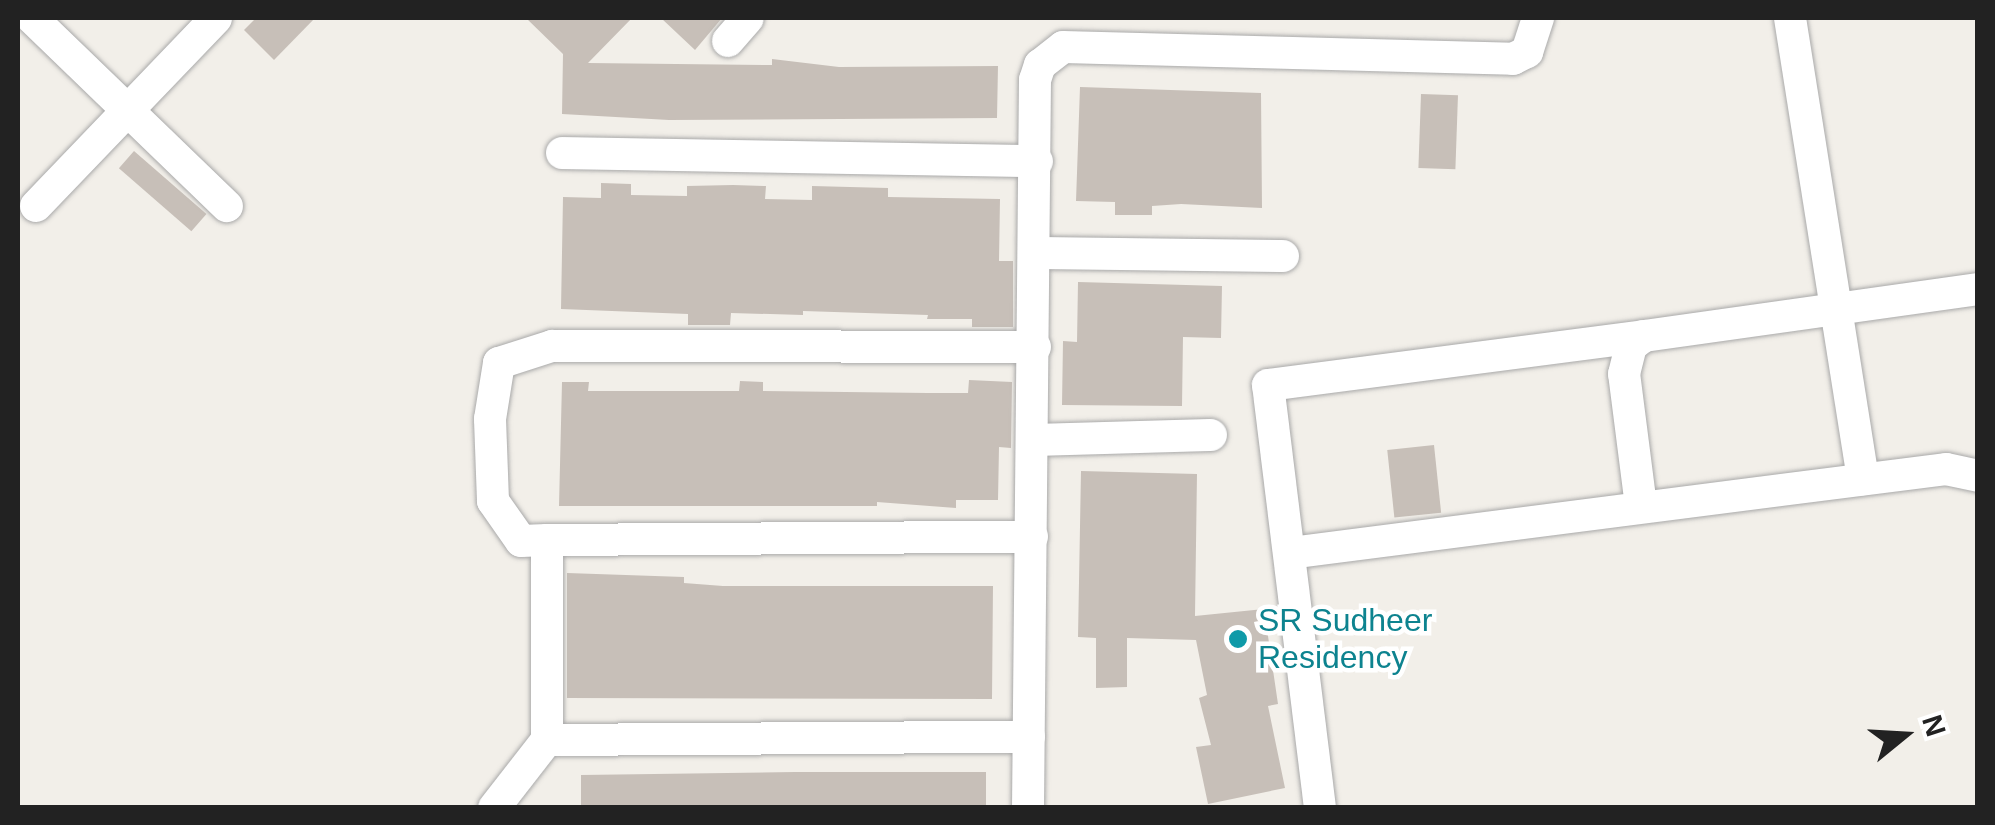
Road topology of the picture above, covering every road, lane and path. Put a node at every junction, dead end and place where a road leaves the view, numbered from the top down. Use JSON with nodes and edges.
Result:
{"nodes":[{"id":1,"x":32,"y":18,"type":"edge"},
{"id":2,"x":216,"y":18,"type":"edge"},
{"id":3,"x":1538,"y":18,"type":"edge"},
{"id":4,"x":1790,"y":18,"type":"edge"},
{"id":5,"x":128,"y":110,"type":"junction"},
{"id":6,"x":562,"y":153,"type":"dead end"},
{"id":7,"x":1037,"y":160,"type":"junction"},
{"id":8,"x":36,"y":206,"type":"dead end"},
{"id":9,"x":227,"y":206,"type":"dead end"},
{"id":10,"x":1036,"y":252,"type":"junction"},
{"id":11,"x":1283,"y":256,"type":"dead end"},
{"id":12,"x":1978,"y":289,"type":"edge"},
{"id":13,"x":1835,"y":308,"type":"junction"},
{"id":14,"x":1644,"y":336,"type":"junction"},
{"id":15,"x":1035,"y":347,"type":"junction"},
{"id":16,"x":1212,"y":435,"type":"dead end"},
{"id":17,"x":1033,"y":440,"type":"junction"},
{"id":18,"x":1978,"y":476,"type":"edge"},
{"id":19,"x":1864,"y":479,"type":"junction"},
{"id":20,"x":1641,"y":506,"type":"junction"},
{"id":21,"x":1032,"y":537,"type":"junction"},
{"id":22,"x":547,"y":540,"type":"junction"},
{"id":23,"x":1290,"y":553,"type":"junction"},
{"id":24,"x":1029,"y":737,"type":"junction"},
{"id":25,"x":547,"y":740,"type":"junction"},
{"id":26,"x":494,"y":808,"type":"edge"},
{"id":27,"x":1028,"y":808,"type":"edge"},
{"id":28,"x":1320,"y":808,"type":"edge"}],
"edges":[{"from":1,"to":5,"type":"street"},
{"from":2,"to":5,"type":"street"},
{"from":3,"to":7,"type":"street"},
{"from":4,"to":13,"type":"street"},
{"from":5,"to":8,"type":"street"},
{"from":5,"to":9,"type":"street"},
{"from":6,"to":7,"type":"street"},
{"from":7,"to":10,"type":"street"},
{"from":10,"to":11,"type":"street"},
{"from":10,"to":15,"type":"street"},
{"from":12,"to":13,"type":"street"},
{"from":13,"to":14,"type":"street"},
{"from":13,"to":19,"type":"street"},
{"from":14,"to":20,"type":"street"},
{"from":14,"to":23,"type":"street"},
{"from":15,"to":17,"type":"street"},
{"from":15,"to":22,"type":"street"},
{"from":16,"to":17,"type":"street"},
{"from":17,"to":21,"type":"street"},
{"from":18,"to":19,"type":"street"},
{"from":19,"to":20,"type":"street"},
{"from":20,"to":23,"type":"street"},
{"from":21,"to":22,"type":"street"},
{"from":21,"to":24,"type":"street"},
{"from":22,"to":25,"type":"street"},
{"from":23,"to":28,"type":"street"},
{"from":24,"to":25,"type":"street"},
{"from":24,"to":27,"type":"street"},
{"from":25,"to":26,"type":"street"}]}
